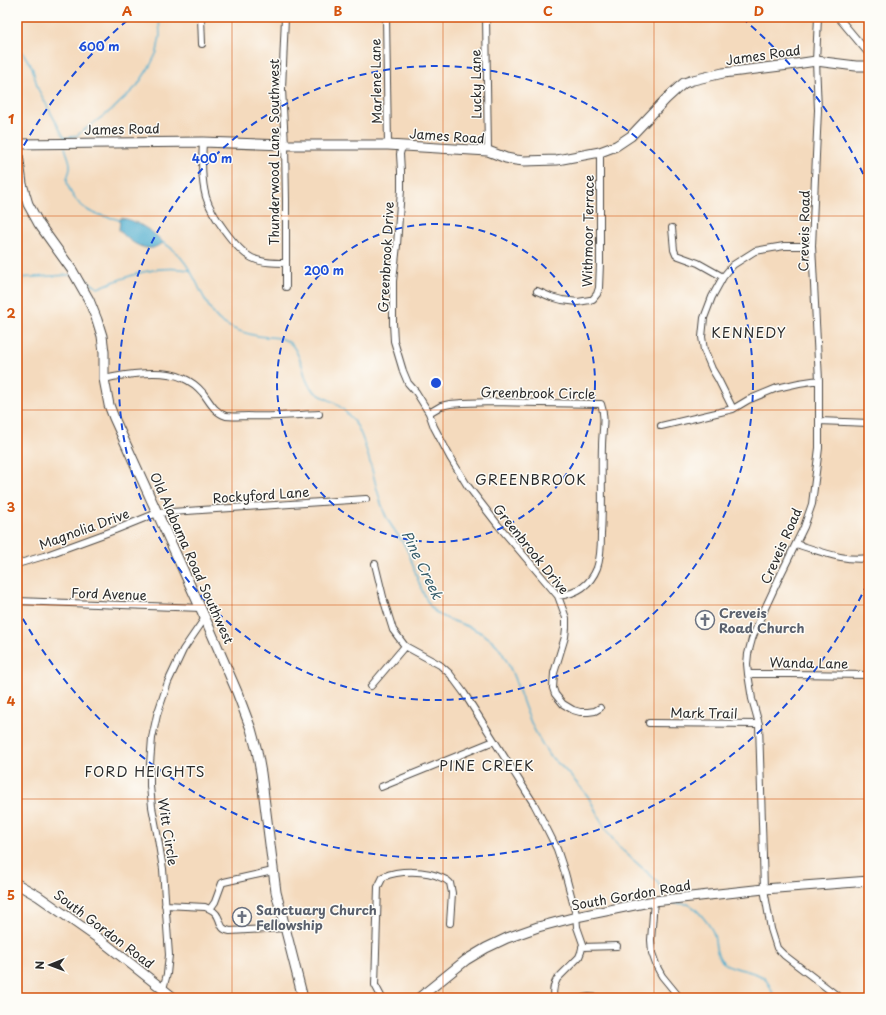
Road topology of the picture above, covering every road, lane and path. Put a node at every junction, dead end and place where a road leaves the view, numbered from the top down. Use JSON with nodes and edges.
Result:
{"nodes":[{"id":1,"x":201,"y":17,"type":"edge"},
{"id":2,"x":286,"y":17,"type":"edge"},
{"id":3,"x":386,"y":17,"type":"edge"},
{"id":4,"x":486,"y":17,"type":"edge"},
{"id":5,"x":818,"y":17,"type":"edge"},
{"id":6,"x":838,"y":17,"type":"edge"},
{"id":7,"x":202,"y":44,"type":"dead end"},
{"id":8,"x":869,"y":54,"type":"edge"},
{"id":9,"x":816,"y":61,"type":"junction"},
{"id":10,"x":869,"y":66,"type":"edge"},
{"id":11,"x":203,"y":142,"type":"junction"},
{"id":12,"x":17,"y":144,"type":"edge"},
{"id":13,"x":285,"y":145,"type":"junction"},
{"id":14,"x":388,"y":145,"type":"junction"},
{"id":15,"x":402,"y":146,"type":"junction"},
{"id":16,"x":17,"y":147,"type":"edge"},
{"id":17,"x":488,"y":151,"type":"junction"},
{"id":18,"x":600,"y":152,"type":"junction"},
{"id":19,"x":672,"y":228,"type":"dead end"},
{"id":20,"x":812,"y":246,"type":"junction"},
{"id":21,"x":286,"y":263,"type":"junction"},
{"id":22,"x":722,"y":277,"type":"junction"},
{"id":23,"x":286,"y":287,"type":"dead end"},
{"id":24,"x":538,"y":290,"type":"dead end"},
{"id":25,"x":104,"y":379,"type":"junction"},
{"id":26,"x":819,"y":380,"type":"junction"},
{"id":27,"x":733,"y":409,"type":"junction"},
{"id":28,"x":429,"y":413,"type":"junction"},
{"id":29,"x":319,"y":414,"type":"dead end"},
{"id":30,"x":819,"y":421,"type":"junction"},
{"id":31,"x":869,"y":422,"type":"edge"},
{"id":32,"x":661,"y":426,"type":"dead end"},
{"id":33,"x":366,"y":499,"type":"dead end"},
{"id":34,"x":157,"y":513,"type":"junction"},
{"id":35,"x":796,"y":544,"type":"junction"},
{"id":36,"x":869,"y":558,"type":"edge"},
{"id":37,"x":17,"y":564,"type":"edge"},
{"id":38,"x":375,"y":564,"type":"dead end"},
{"id":39,"x":558,"y":596,"type":"junction"},
{"id":40,"x":17,"y":601,"type":"edge"},
{"id":41,"x":201,"y":608,"type":"junction"},
{"id":42,"x":206,"y":618,"type":"junction"},
{"id":43,"x":405,"y":646,"type":"junction"},
{"id":44,"x":748,"y":674,"type":"junction"},
{"id":45,"x":869,"y":675,"type":"edge"},
{"id":46,"x":371,"y":686,"type":"dead end"},
{"id":47,"x":600,"y":708,"type":"dead end"},
{"id":48,"x":649,"y":723,"type":"dead end"},
{"id":49,"x":759,"y":724,"type":"junction"},
{"id":50,"x":494,"y":741,"type":"junction"},
{"id":51,"x":381,"y":787,"type":"dead end"},
{"id":52,"x":273,"y":871,"type":"junction"},
{"id":53,"x":869,"y":881,"type":"edge"},
{"id":54,"x":17,"y":884,"type":"edge"},
{"id":55,"x":764,"y":889,"type":"junction"},
{"id":56,"x":654,"y":902,"type":"junction"},
{"id":57,"x":165,"y":905,"type":"junction"},
{"id":58,"x":210,"y":909,"type":"junction"},
{"id":59,"x":576,"y":917,"type":"junction"},
{"id":60,"x":450,"y":923,"type":"dead end"},
{"id":61,"x":286,"y":928,"type":"junction"},
{"id":62,"x":617,"y":946,"type":"dead end"},
{"id":63,"x":582,"y":947,"type":"junction"},
{"id":64,"x":163,"y":989,"type":"junction"},
{"id":65,"x":174,"y":998,"type":"edge"},
{"id":66,"x":303,"y":998,"type":"edge"},
{"id":67,"x":382,"y":998,"type":"edge"},
{"id":68,"x":419,"y":998,"type":"edge"},
{"id":69,"x":554,"y":998,"type":"edge"},
{"id":70,"x":582,"y":998,"type":"edge"},
{"id":71,"x":600,"y":998,"type":"edge"},
{"id":72,"x":680,"y":998,"type":"edge"},
{"id":73,"x":840,"y":998,"type":"edge"}],
"edges":[{"from":1,"to":7,"type":"street"},
{"from":2,"to":13,"type":"street","name":"Thunderwood Lane Southwest"},
{"from":3,"to":14,"type":"street","name":"Marlene Lane"},
{"from":4,"to":17,"type":"street","name":"Lucky Lane"},
{"from":5,"to":9,"type":"street","name":"Creveis Road"},
{"from":6,"to":8,"type":"street"},
{"from":9,"to":10,"type":"street","name":"James Road"},
{"from":9,"to":18,"type":"street","name":"James Road"},
{"from":9,"to":20,"type":"street","name":"Creveis Road"},
{"from":11,"to":12,"type":"street","name":"James Road"},
{"from":11,"to":13,"type":"street","name":"James Road"},
{"from":11,"to":21,"type":"street"},
{"from":13,"to":14,"type":"street","name":"James Road"},
{"from":13,"to":21,"type":"street","name":"Thunderwood Lane Southwest"},
{"from":14,"to":15,"type":"street","name":"James Road"},
{"from":15,"to":17,"type":"street","name":"James Road"},
{"from":15,"to":28,"type":"street","name":"Greenbrook Drive"},
{"from":16,"to":25,"type":"street","name":"Old Alabama Road Southwest"},
{"from":17,"to":18,"type":"street","name":"James Road"},
{"from":18,"to":24,"type":"street","name":"Withmoor Terrace"},
{"from":19,"to":22,"type":"street"},
{"from":20,"to":22,"type":"street"},
{"from":20,"to":26,"type":"street","name":"Creveis Road"},
{"from":21,"to":23,"type":"street","name":"Thunderwood Lane Southwest"},
{"from":22,"to":27,"type":"street"},
{"from":25,"to":29,"type":"street"},
{"from":25,"to":34,"type":"street","name":"Old Alabama Road Southwest"},
{"from":26,"to":27,"type":"street"},
{"from":26,"to":30,"type":"street","name":"Creveis Road"},
{"from":27,"to":32,"type":"street"},
{"from":28,"to":39,"type":"street","name":"Greenbrook Drive"},
{"from":28,"to":39,"type":"street","name":"Greenbrook Circle"},
{"from":30,"to":31,"type":"street"},
{"from":30,"to":35,"type":"street","name":"Creveis Road"},
{"from":33,"to":34,"type":"street","name":"Rockyford Lane"},
{"from":34,"to":37,"type":"street","name":"Magnolia Drive"},
{"from":34,"to":41,"type":"street","name":"Old Alabama Road Southwest"},
{"from":35,"to":36,"type":"street"},
{"from":35,"to":44,"type":"street","name":"Creveis Road"},
{"from":38,"to":43,"type":"street"},
{"from":39,"to":47,"type":"street","name":"Greenbrook Drive"},
{"from":40,"to":41,"type":"street","name":"Ford Avenue"},
{"from":41,"to":42,"type":"street","name":"Old Alabama Road Southwest"},
{"from":42,"to":52,"type":"street","name":"Old Alabama Road Southwest"},
{"from":42,"to":57,"type":"street","name":"Witt Circle"},
{"from":43,"to":46,"type":"street"},
{"from":43,"to":50,"type":"street"},
{"from":44,"to":45,"type":"street","name":"Wanda Lane"},
{"from":44,"to":49,"type":"street","name":"Creveis Road"},
{"from":48,"to":49,"type":"street","name":"Mark Trail"},
{"from":49,"to":55,"type":"street","name":"Creveis Road"},
{"from":50,"to":51,"type":"street"},
{"from":50,"to":59,"type":"street"},
{"from":52,"to":58,"type":"street"},
{"from":52,"to":61,"type":"street","name":"Old Alabama Road Southwest"},
{"from":53,"to":55,"type":"street","name":"South Gordon Road"},
{"from":54,"to":64,"type":"street","name":"South Gordon Road"},
{"from":55,"to":56,"type":"street","name":"South Gordon Road"},
{"from":55,"to":73,"type":"street","name":"Creveis Road"},
{"from":56,"to":59,"type":"street","name":"South Gordon Road"},
{"from":56,"to":72,"type":"street"},
{"from":57,"to":58,"type":"street"},
{"from":57,"to":64,"type":"street","name":"Witt Circle"},
{"from":58,"to":61,"type":"street"},
{"from":59,"to":63,"type":"street"},
{"from":59,"to":68,"type":"street","name":"South Gordon Road"},
{"from":60,"to":67,"type":"street"},
{"from":61,"to":66,"type":"street","name":"Old Alabama Road Southwest"},
{"from":62,"to":63,"type":"street"},
{"from":63,"to":69,"type":"street"},
{"from":64,"to":65,"type":"street","name":"South Gordon Road"},
{"from":70,"to":71,"type":"street"}]}
